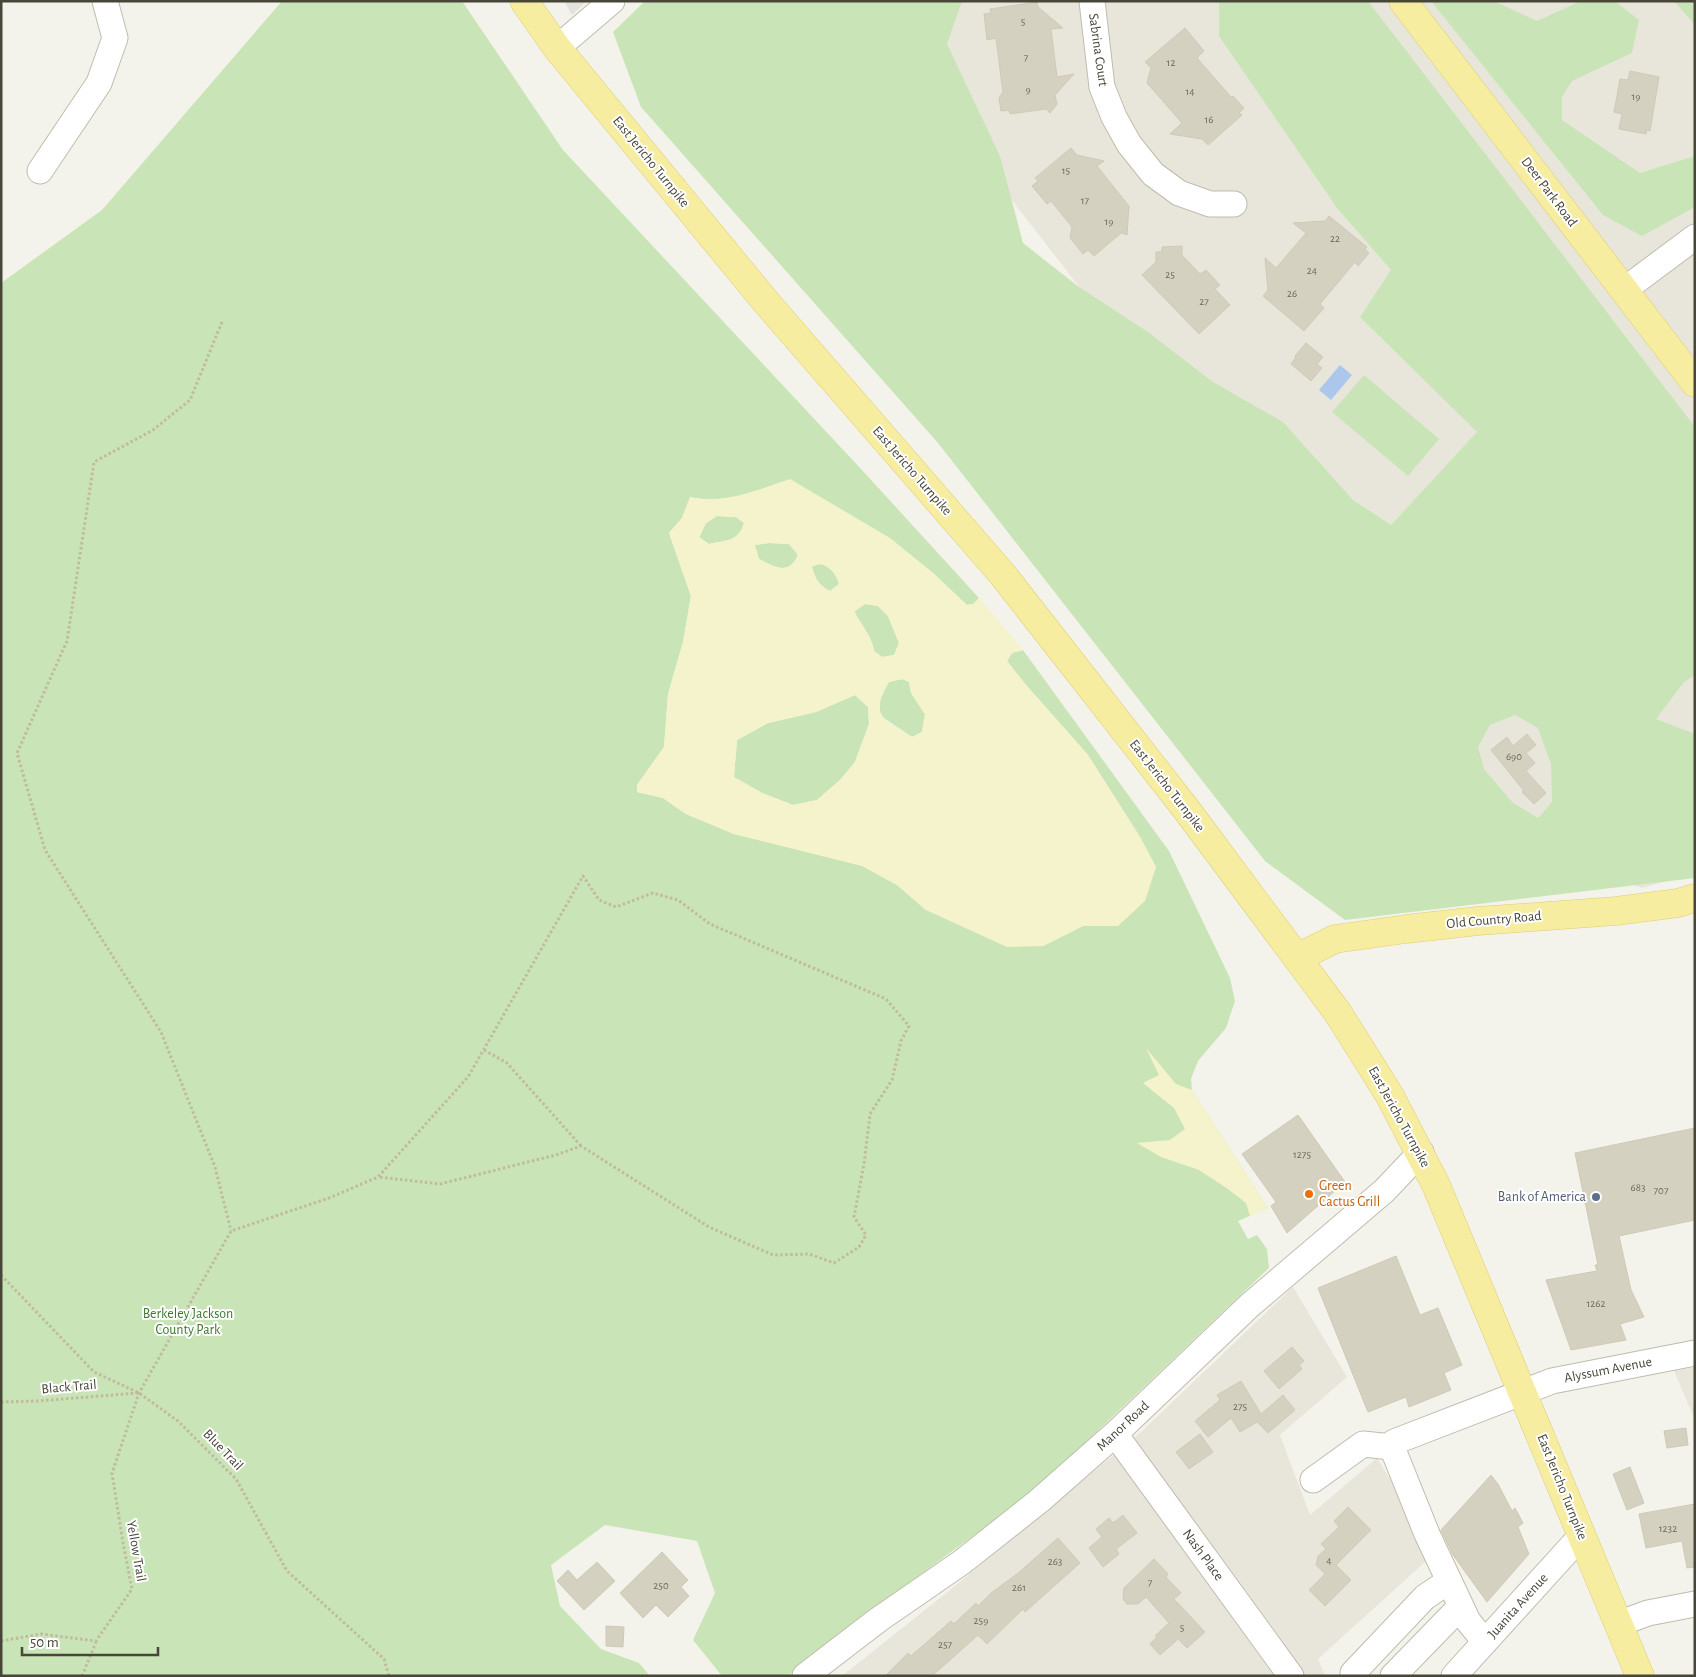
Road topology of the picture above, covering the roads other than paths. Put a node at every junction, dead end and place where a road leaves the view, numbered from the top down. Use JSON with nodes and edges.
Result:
{"nodes":[{"id":1,"x":105,"y":1,"type":"edge"},
{"id":2,"x":524,"y":1,"type":"edge"},
{"id":3,"x":612,"y":1,"type":"edge"},
{"id":4,"x":1092,"y":1,"type":"edge"},
{"id":5,"x":1403,"y":1,"type":"edge"},
{"id":6,"x":557,"y":48,"type":"junction"},
{"id":7,"x":40,"y":171,"type":"dead end"},
{"id":8,"x":1234,"y":204,"type":"dead end"},
{"id":9,"x":1695,"y":237,"type":"edge"},
{"id":10,"x":1624,"y":290,"type":"junction"},
{"id":11,"x":1695,"y":383,"type":"edge"},
{"id":12,"x":1695,"y":898,"type":"edge"},
{"id":13,"x":1297,"y":958,"type":"junction"},
{"id":14,"x":1420,"y":1152,"type":"junction"},
{"id":15,"x":1695,"y":1353,"type":"edge"},
{"id":16,"x":1523,"y":1391,"type":"junction"},
{"id":17,"x":1115,"y":1434,"type":"junction"},
{"id":18,"x":1392,"y":1447,"type":"junction"},
{"id":19,"x":1313,"y":1480,"type":"dead end"},
{"id":20,"x":1581,"y":1536,"type":"junction"},
{"id":21,"x":1449,"y":1581,"type":"junction"},
{"id":22,"x":1695,"y":1604,"type":"edge"},
{"id":23,"x":1461,"y":1606,"type":"junction"},
{"id":24,"x":1618,"y":1624,"type":"junction"},
{"id":25,"x":1485,"y":1642,"type":"junction"},
{"id":26,"x":808,"y":1675,"type":"edge"},
{"id":27,"x":1291,"y":1676,"type":"edge"},
{"id":28,"x":1353,"y":1676,"type":"edge"},
{"id":29,"x":1392,"y":1676,"type":"edge"},
{"id":30,"x":1454,"y":1676,"type":"edge"},
{"id":31,"x":1640,"y":1676,"type":"edge"}],
"edges":[{"from":1,"to":7,"type":"street"},
{"from":2,"to":6,"type":"main road","name":"East Jericho Turnpike"},
{"from":3,"to":6,"type":"street"},
{"from":4,"to":8,"type":"street","name":"Sabrina Court"},
{"from":5,"to":10,"type":"main road","name":"Deer Park Road"},
{"from":6,"to":13,"type":"main road","name":"East Jericho Turnpike"},
{"from":9,"to":10,"type":"street"},
{"from":10,"to":11,"type":"main road","name":"Deer Park Road"},
{"from":12,"to":13,"type":"main road","name":"Old Country Road"},
{"from":13,"to":14,"type":"main road","name":"East Jericho Turnpike"},
{"from":14,"to":16,"type":"main road","name":"East Jericho Turnpike"},
{"from":14,"to":17,"type":"street","name":"Manor Road"},
{"from":15,"to":16,"type":"street","name":"Alyssum Avenue"},
{"from":16,"to":18,"type":"street","name":"Alyssum Avenue"},
{"from":16,"to":20,"type":"main road","name":"East Jericho Turnpike"},
{"from":17,"to":26,"type":"street","name":"Manor Road"},
{"from":17,"to":27,"type":"street","name":"Nash Place"},
{"from":18,"to":19,"type":"street"},
{"from":18,"to":21,"type":"street"},
{"from":20,"to":24,"type":"main road","name":"East Jericho Turnpike"},
{"from":20,"to":25,"type":"street","name":"Juanita Avenue"},
{"from":21,"to":23,"type":"street"},
{"from":21,"to":28,"type":"street"},
{"from":22,"to":24,"type":"street"},
{"from":23,"to":25,"type":"street"},
{"from":23,"to":29,"type":"street"},
{"from":24,"to":31,"type":"main road","name":"East Jericho Turnpike"},
{"from":25,"to":30,"type":"street","name":"Juanita Avenue"}]}
